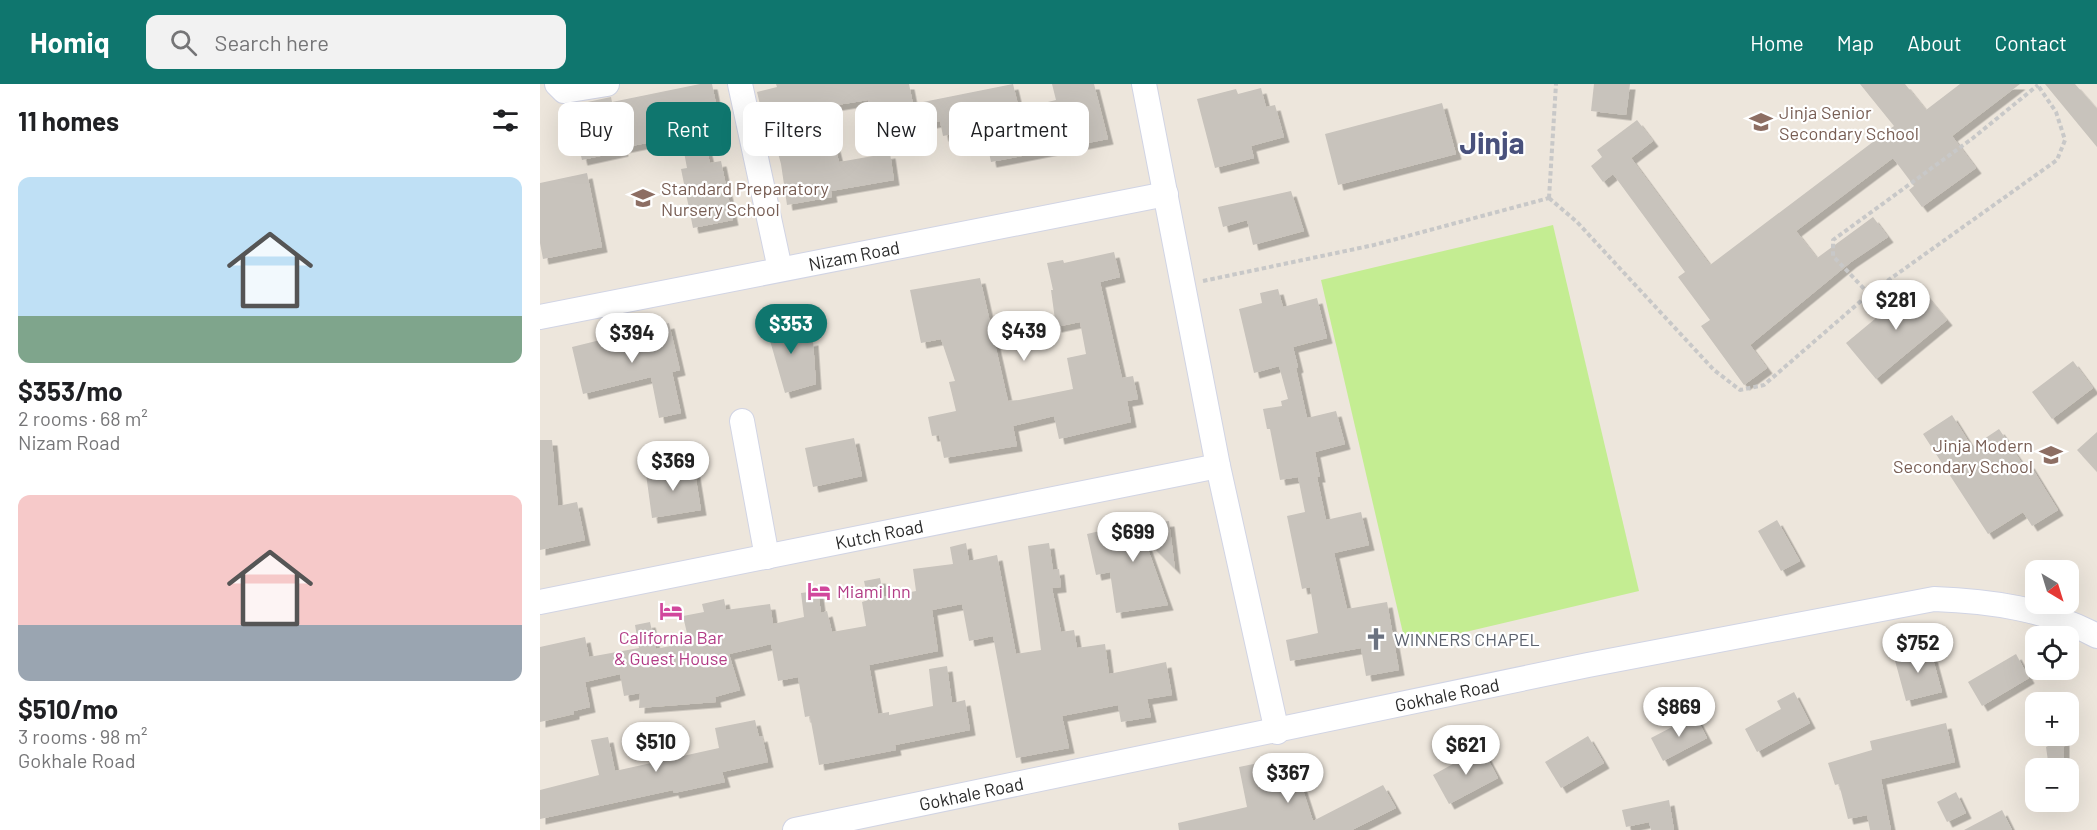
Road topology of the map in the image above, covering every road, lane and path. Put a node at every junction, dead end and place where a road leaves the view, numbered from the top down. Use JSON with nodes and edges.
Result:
{"nodes":[{"id":1,"x":557,"y":84,"type":"edge"},
{"id":2,"x":607,"y":84,"type":"edge"},
{"id":3,"x":740,"y":84,"type":"edge"},
{"id":4,"x":1144,"y":84,"type":"edge"},
{"id":5,"x":1556,"y":84,"type":"edge"},
{"id":6,"x":2037,"y":85,"type":"edge"},
{"id":7,"x":1166,"y":194,"type":"junction"},
{"id":8,"x":1549,"y":198,"type":"junction"},
{"id":9,"x":780,"y":269,"type":"junction"},
{"id":10,"x":1185,"y":285,"type":"junction"},
{"id":11,"x":1869,"y":294,"type":"junction"},
{"id":12,"x":540,"y":317,"type":"edge"},
{"id":13,"x":742,"y":421,"type":"dead end"},
{"id":14,"x":1218,"y":466,"type":"junction"},
{"id":15,"x":767,"y":557,"type":"junction"},
{"id":16,"x":540,"y":602,"type":"edge"},
{"id":17,"x":2097,"y":636,"type":"edge"},
{"id":18,"x":1277,"y":732,"type":"junction"},
{"id":19,"x":795,"y":830,"type":"edge"}],
"edges":[{"from":1,"to":2,"type":"street"},
{"from":3,"to":9,"type":"street"},
{"from":4,"to":7,"type":"street"},
{"from":5,"to":8,"type":"path"},
{"from":6,"to":11,"type":"path"},
{"from":6,"to":11,"type":"path"},
{"from":7,"to":9,"type":"street","name":"Nizam Road"},
{"from":7,"to":10,"type":"street"},
{"from":8,"to":10,"type":"path"},
{"from":8,"to":11,"type":"path"},
{"from":9,"to":12,"type":"street","name":"Nizam Road"},
{"from":10,"to":14,"type":"street"},
{"from":13,"to":15,"type":"street"},
{"from":14,"to":15,"type":"street","name":"Kutch Road"},
{"from":14,"to":18,"type":"street"},
{"from":15,"to":16,"type":"street","name":"Kutch Road"},
{"from":17,"to":18,"type":"street","name":"Gokhale Road"},
{"from":18,"to":19,"type":"street","name":"Gokhale Road"}]}
